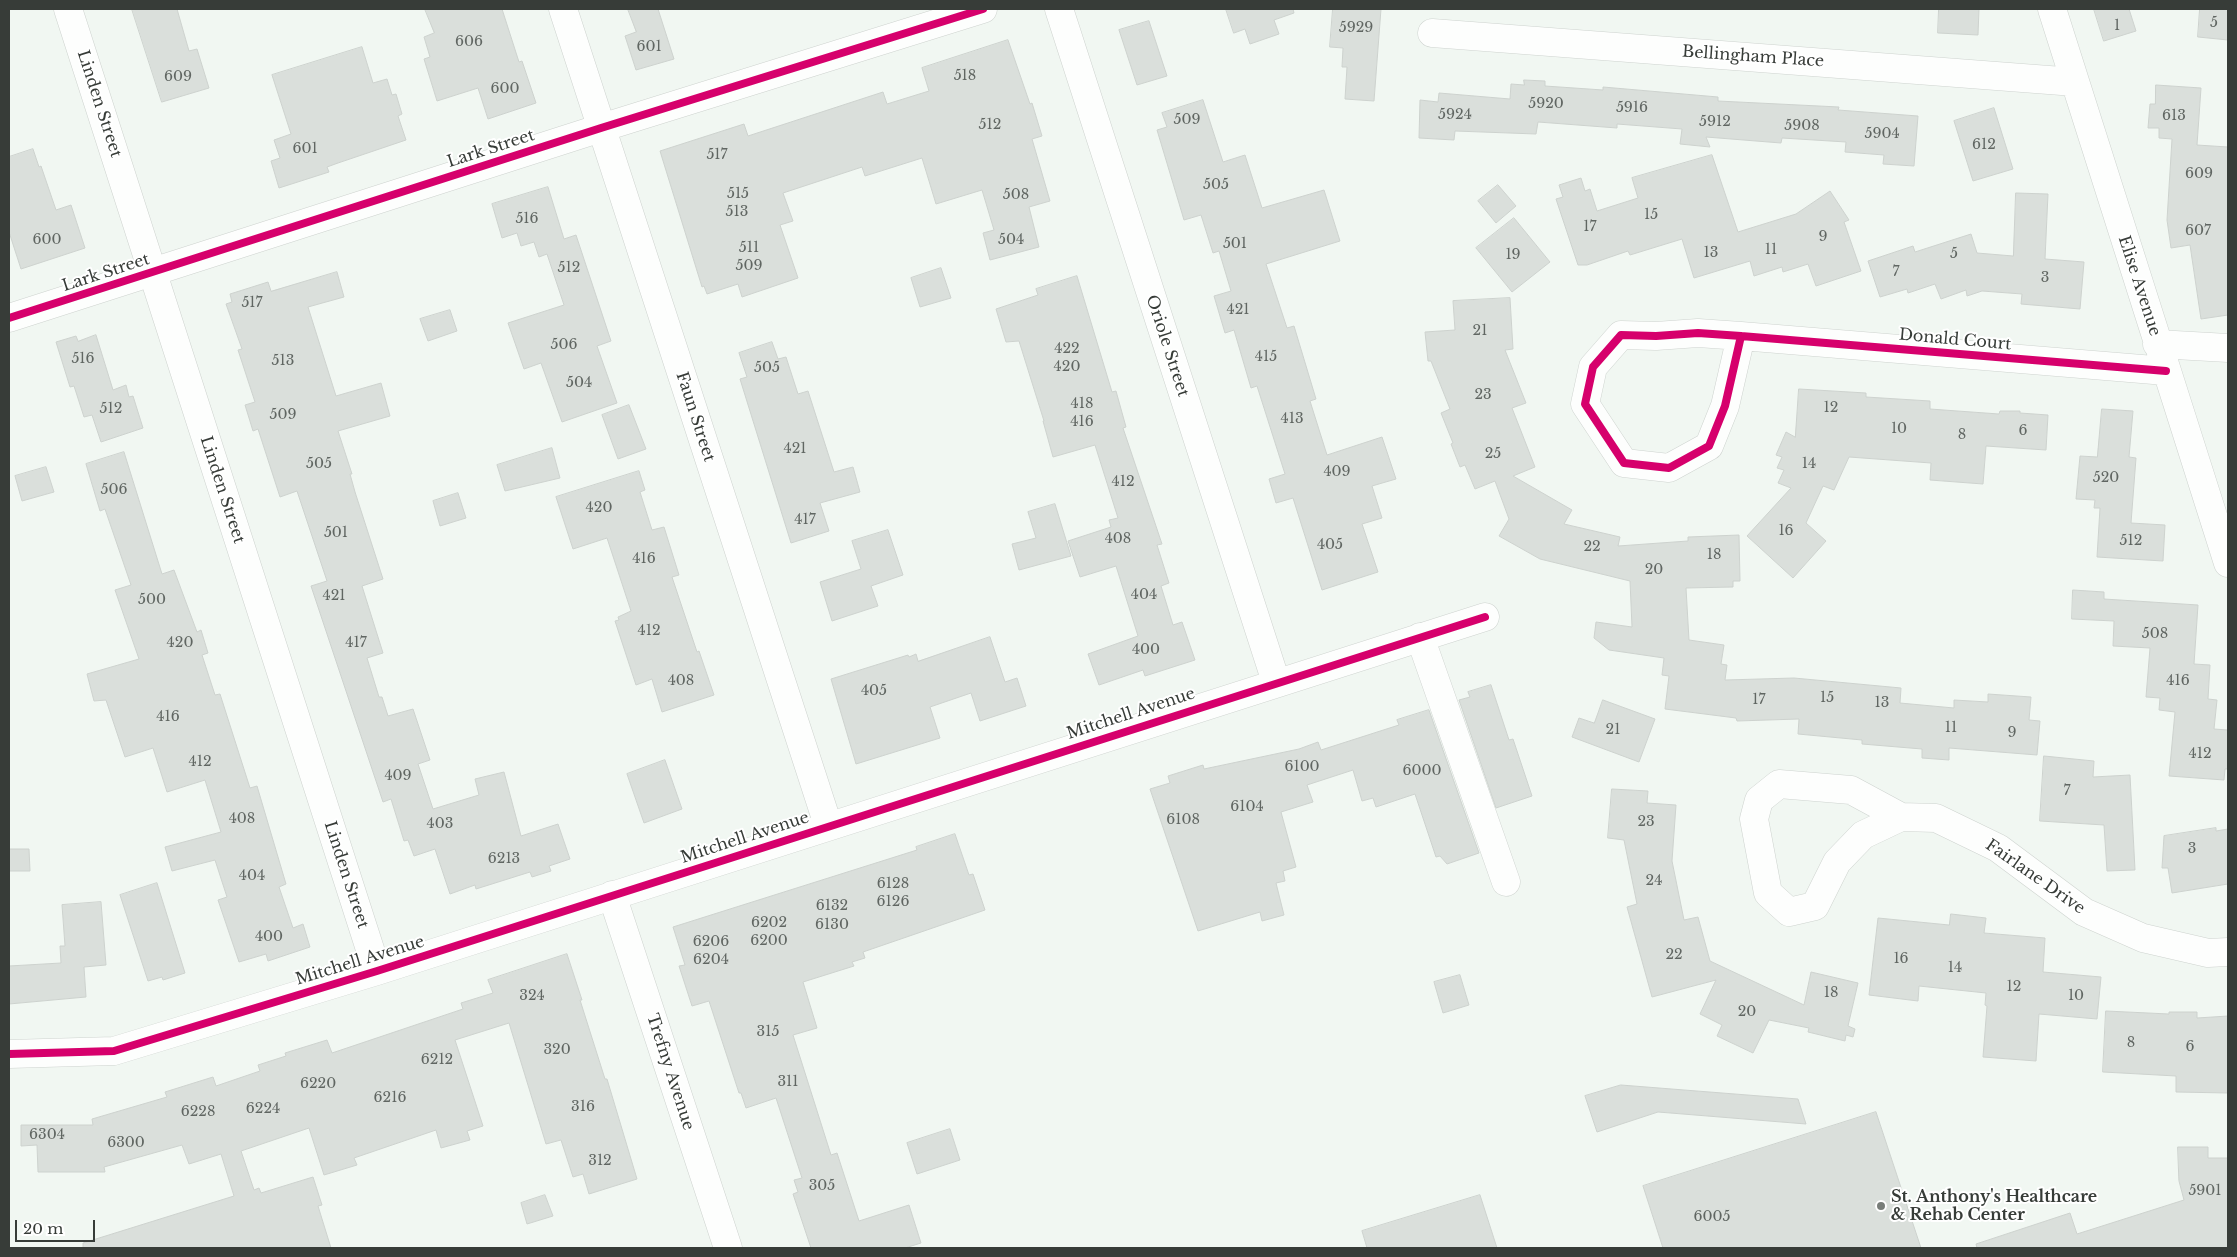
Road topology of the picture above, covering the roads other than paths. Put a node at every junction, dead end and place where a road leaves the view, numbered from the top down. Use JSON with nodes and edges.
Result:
{"nodes":[{"id":1,"x":68,"y":9,"type":"edge"},
{"id":2,"x":563,"y":9,"type":"edge"},
{"id":3,"x":983,"y":9,"type":"edge"},
{"id":4,"x":1059,"y":9,"type":"edge"},
{"id":5,"x":2052,"y":9,"type":"edge"},
{"id":6,"x":1432,"y":33,"type":"dead end"},
{"id":7,"x":2075,"y":82,"type":"junction"},
{"id":8,"x":601,"y":128,"type":"junction"},
{"id":9,"x":153,"y":272,"type":"junction"},
{"id":10,"x":9,"y":318,"type":"edge"},
{"id":11,"x":1741,"y":336,"type":"junction"},
{"id":12,"x":2157,"y":344,"type":"junction"},
{"id":13,"x":2228,"y":348,"type":"edge"},
{"id":14,"x":2166,"y":371,"type":"junction"},
{"id":15,"x":2228,"y":563,"type":"edge"},
{"id":16,"x":1485,"y":617,"type":"dead end"},
{"id":17,"x":1420,"y":637,"type":"junction"},
{"id":18,"x":1276,"y":682,"type":"junction"},
{"id":19,"x":1901,"y":817,"type":"junction"},
{"id":20,"x":828,"y":825,"type":"junction"},
{"id":21,"x":1506,"y":882,"type":"dead end"},
{"id":22,"x":612,"y":895,"type":"junction"},
{"id":23,"x":2228,"y":952,"type":"edge"},
{"id":24,"x":377,"y":971,"type":"junction"},
{"id":25,"x":9,"y":1054,"type":"edge"},
{"id":26,"x":728,"y":1248,"type":"edge"}],
"edges":[{"from":1,"to":9,"type":"street","name":"Linden Street"},
{"from":2,"to":8,"type":"street","name":"Faun Street"},
{"from":3,"to":8,"type":"street","name":"Lark Street"},
{"from":4,"to":18,"type":"street","name":"Oriole Street"},
{"from":5,"to":7,"type":"street","name":"Elise Avenue"},
{"from":6,"to":7,"type":"street","name":"Bellingham Place"},
{"from":7,"to":12,"type":"street","name":"Elise Avenue"},
{"from":8,"to":9,"type":"street","name":"Lark Street"},
{"from":8,"to":20,"type":"street","name":"Faun Street"},
{"from":9,"to":10,"type":"street","name":"Lark Street"},
{"from":9,"to":24,"type":"street","name":"Linden Street"},
{"from":11,"to":11,"type":"street","name":"Donald Court"},
{"from":11,"to":14,"type":"street","name":"Donald Court"},
{"from":12,"to":13,"type":"street"},
{"from":12,"to":14,"type":"street","name":"Elise Avenue"},
{"from":14,"to":15,"type":"street","name":"Elise Avenue"},
{"from":16,"to":17,"type":"street","name":"Mitchell Avenue"},
{"from":17,"to":18,"type":"street","name":"Mitchell Avenue"},
{"from":17,"to":21,"type":"street"},
{"from":18,"to":20,"type":"street","name":"Mitchell Avenue"},
{"from":19,"to":19,"type":"street","name":"Fairlane Drive"},
{"from":19,"to":23,"type":"street","name":"Fairlane Drive"},
{"from":20,"to":22,"type":"street","name":"Mitchell Avenue"},
{"from":22,"to":24,"type":"street","name":"Mitchell Avenue"},
{"from":22,"to":26,"type":"street","name":"Trefny Avenue"},
{"from":24,"to":25,"type":"street","name":"Mitchell Avenue"}]}
